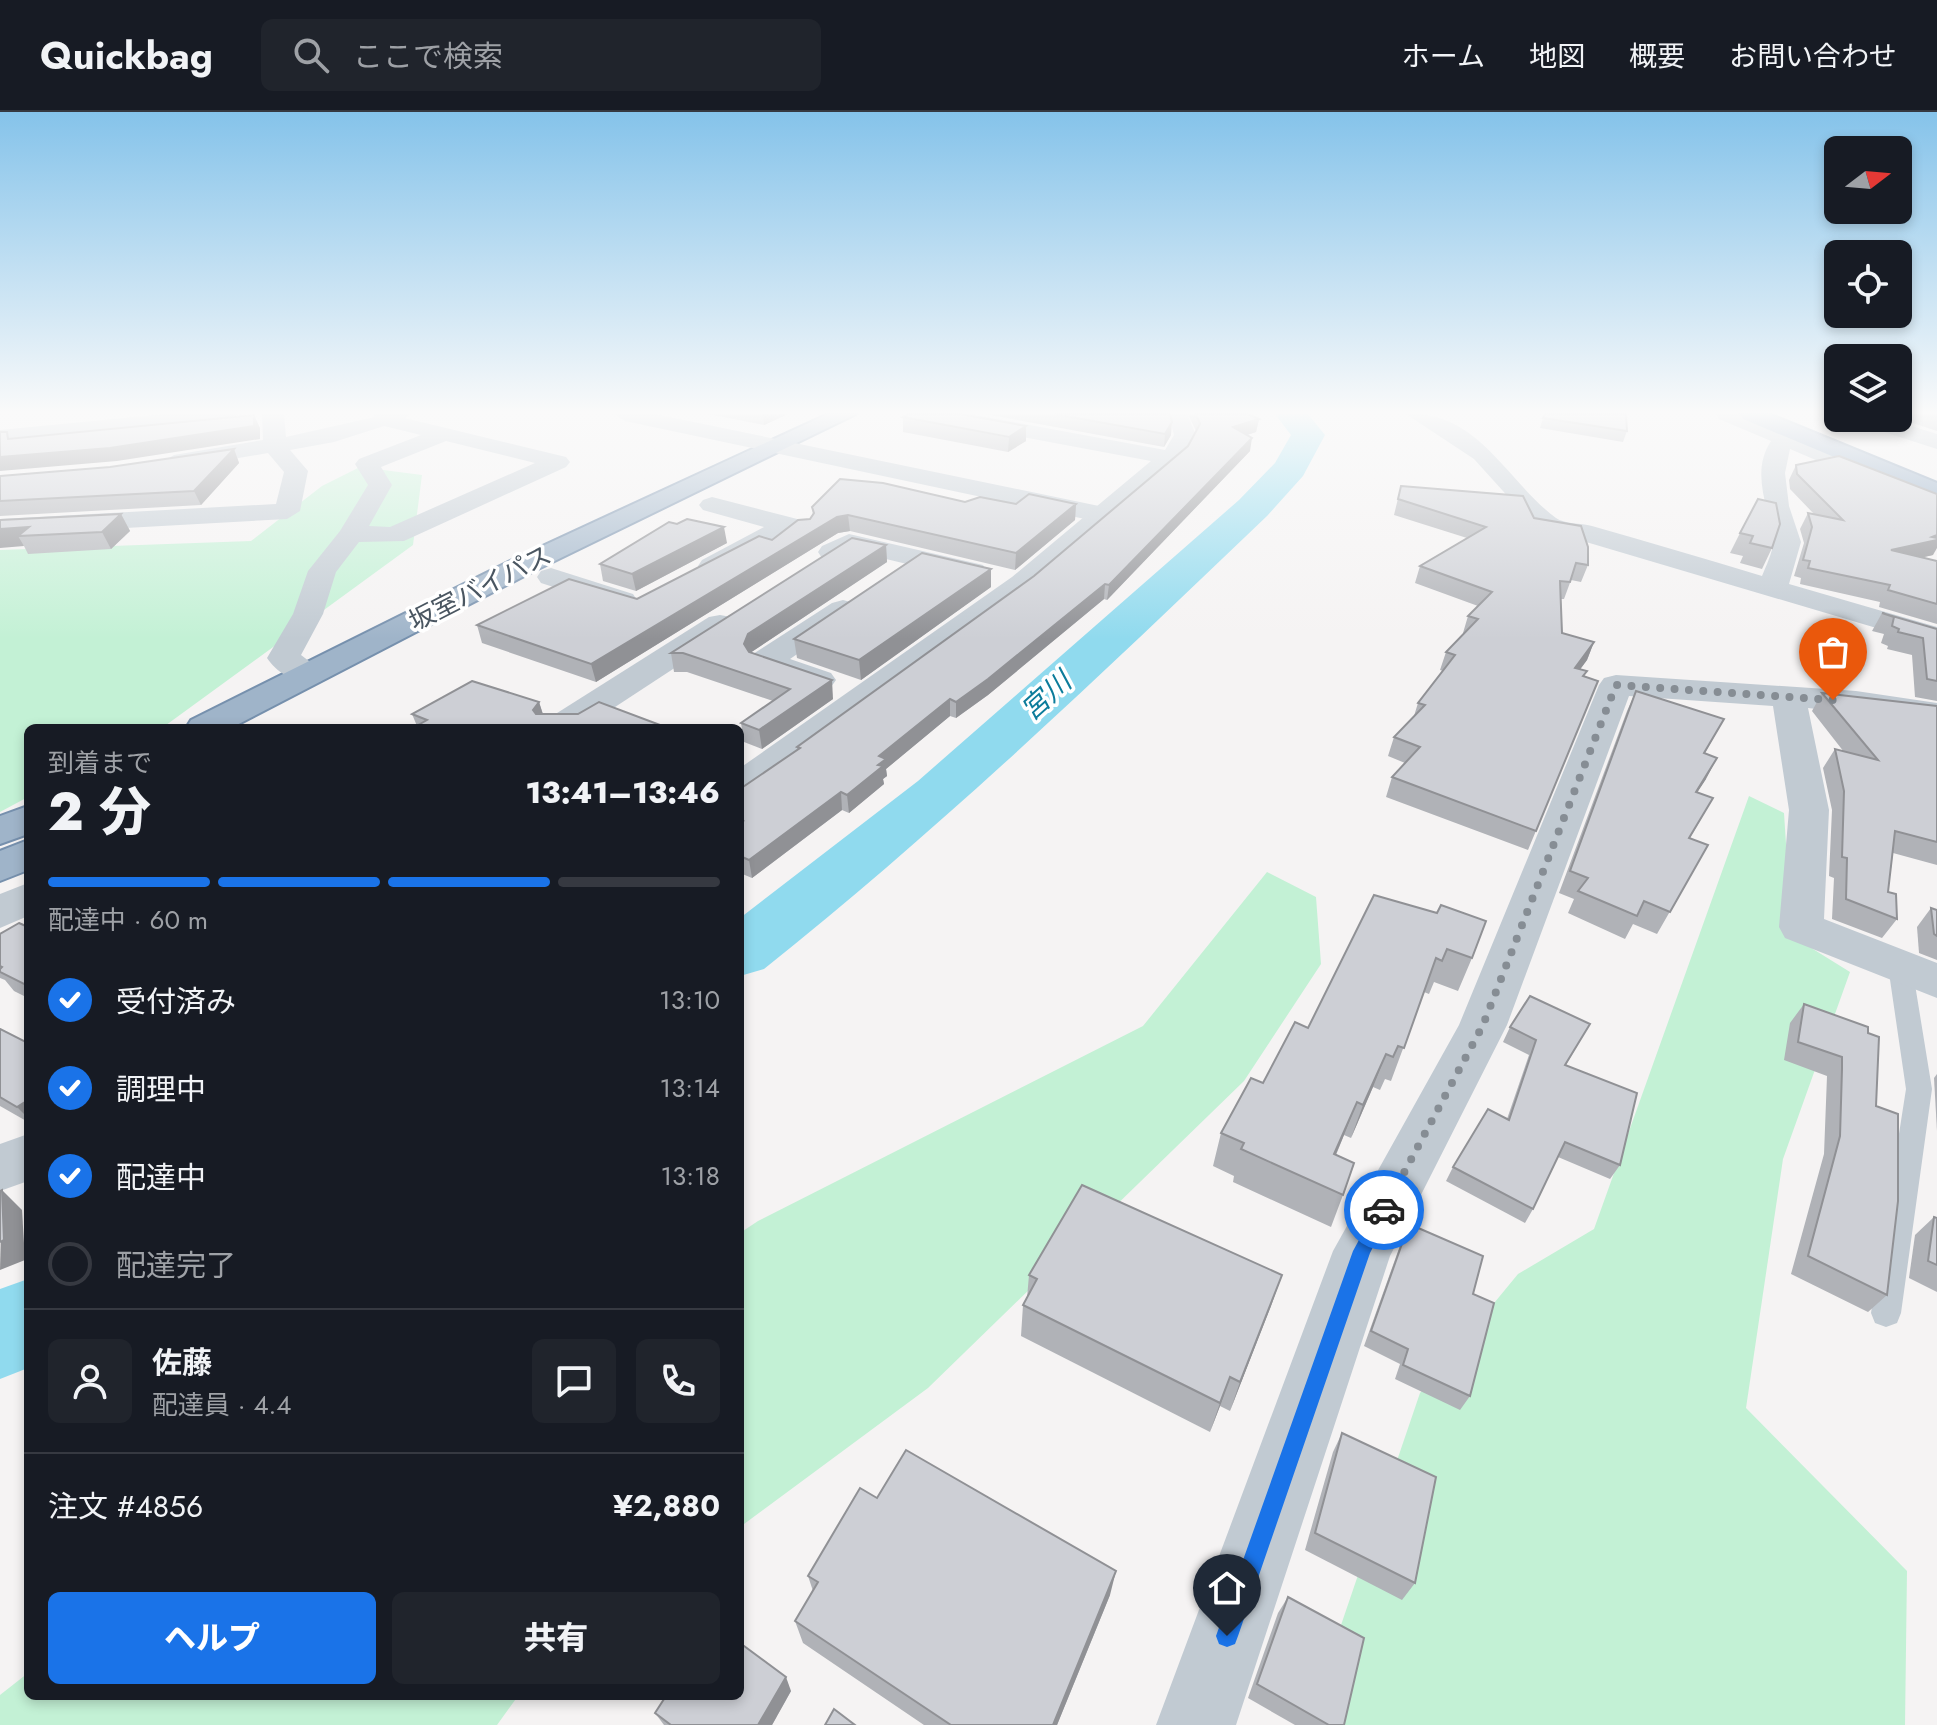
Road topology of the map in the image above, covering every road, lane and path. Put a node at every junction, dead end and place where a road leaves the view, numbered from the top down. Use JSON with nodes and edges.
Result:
{"nodes":[{"id":1,"x":292,"y":489,"type":"edge"},
{"id":2,"x":377,"y":489,"type":"edge"},
{"id":3,"x":497,"y":489,"type":"edge"},
{"id":4,"x":692,"y":489,"type":"edge"},
{"id":5,"x":710,"y":489,"type":"edge"},
{"id":6,"x":983,"y":489,"type":"edge"},
{"id":7,"x":1128,"y":489,"type":"edge"},
{"id":8,"x":1515,"y":489,"type":"edge"},
{"id":9,"x":1774,"y":489,"type":"edge"},
{"id":10,"x":1902,"y":489,"type":"edge"},
{"id":11,"x":1937,"y":504,"type":"edge"},
{"id":12,"x":712,"y":505,"type":"dead end"},
{"id":13,"x":1099,"y":514,"type":"junction"},
{"id":14,"x":787,"y":525,"type":"junction"},
{"id":15,"x":0,"y":527,"type":"edge"},
{"id":16,"x":351,"y":534,"type":"junction"},
{"id":17,"x":849,"y":542,"type":"junction"},
{"id":18,"x":918,"y":558,"type":"junction"},
{"id":19,"x":809,"y":567,"type":"edge"},
{"id":20,"x":693,"y":576,"type":"edge"},
{"id":21,"x":551,"y":577,"type":"junction"},
{"id":22,"x":1022,"y":583,"type":"junction"},
{"id":23,"x":1774,"y":586,"type":"junction"},
{"id":24,"x":652,"y":598,"type":"edge"},
{"id":25,"x":743,"y":609,"type":"edge"},
{"id":26,"x":1937,"y":637,"type":"edge"},
{"id":27,"x":309,"y":674,"type":"junction"},
{"id":28,"x":866,"y":696,"type":"junction"},
{"id":29,"x":1789,"y":698,"type":"junction"},
{"id":30,"x":1937,"y":713,"type":"edge"},
{"id":31,"x":212,"y":724,"type":"edge"},
{"id":32,"x":273,"y":724,"type":"edge"},
{"id":33,"x":565,"y":724,"type":"edge"},
{"id":34,"x":744,"y":783,"type":"edge"},
{"id":35,"x":24,"y":820,"type":"edge"},
{"id":36,"x":0,"y":832,"type":"edge"},
{"id":37,"x":24,"y":855,"type":"edge"},
{"id":38,"x":0,"y":868,"type":"edge"},
{"id":39,"x":24,"y":899,"type":"edge"},
{"id":40,"x":0,"y":913,"type":"edge"},
{"id":41,"x":1919,"y":973,"type":"edge"},
{"id":42,"x":24,"y":1159,"type":"edge"},
{"id":43,"x":0,"y":1168,"type":"edge"},
{"id":44,"x":1886,"y":1313,"type":"edge"},
{"id":45,"x":1196,"y":1725,"type":"edge"}],
"edges":[{"from":1,"to":15,"type":"street"},
{"from":2,"to":16,"type":"street"},
{"from":3,"to":16,"type":"street"},
{"from":4,"to":27,"type":"highway","name":"坂室バイパス"},
{"from":5,"to":21,"type":"highway","name":"坂室バイパス"},
{"from":6,"to":13,"type":"street"},
{"from":7,"to":13,"type":"street"},
{"from":8,"to":23,"type":"street"},
{"from":9,"to":23,"type":"street"},
{"from":10,"to":11,"type":"street"},
{"from":12,"to":14,"type":"street"},
{"from":13,"to":22,"type":"street"},
{"from":14,"to":17,"type":"street"},
{"from":14,"to":20,"type":"street"},
{"from":16,"to":27,"type":"street"},
{"from":17,"to":18,"type":"street"},
{"from":17,"to":19,"type":"street"},
{"from":18,"to":22,"type":"street"},
{"from":18,"to":28,"type":"street"},
{"from":21,"to":24,"type":"street"},
{"from":21,"to":32,"type":"highway","name":"坂室バイパス"},
{"from":22,"to":28,"type":"street"},
{"from":23,"to":26,"type":"street"},
{"from":25,"to":33,"type":"street"},
{"from":27,"to":31,"type":"highway","name":"坂室バイパス"},
{"from":28,"to":34,"type":"street"},
{"from":29,"to":30,"type":"street"},
{"from":29,"to":41,"type":"street"},
{"from":29,"to":45,"type":"street"},
{"from":35,"to":36,"type":"highway"},
{"from":37,"to":38,"type":"highway"},
{"from":39,"to":40,"type":"street"},
{"from":41,"to":44,"type":"lane"},
{"from":42,"to":43,"type":"street"}]}
